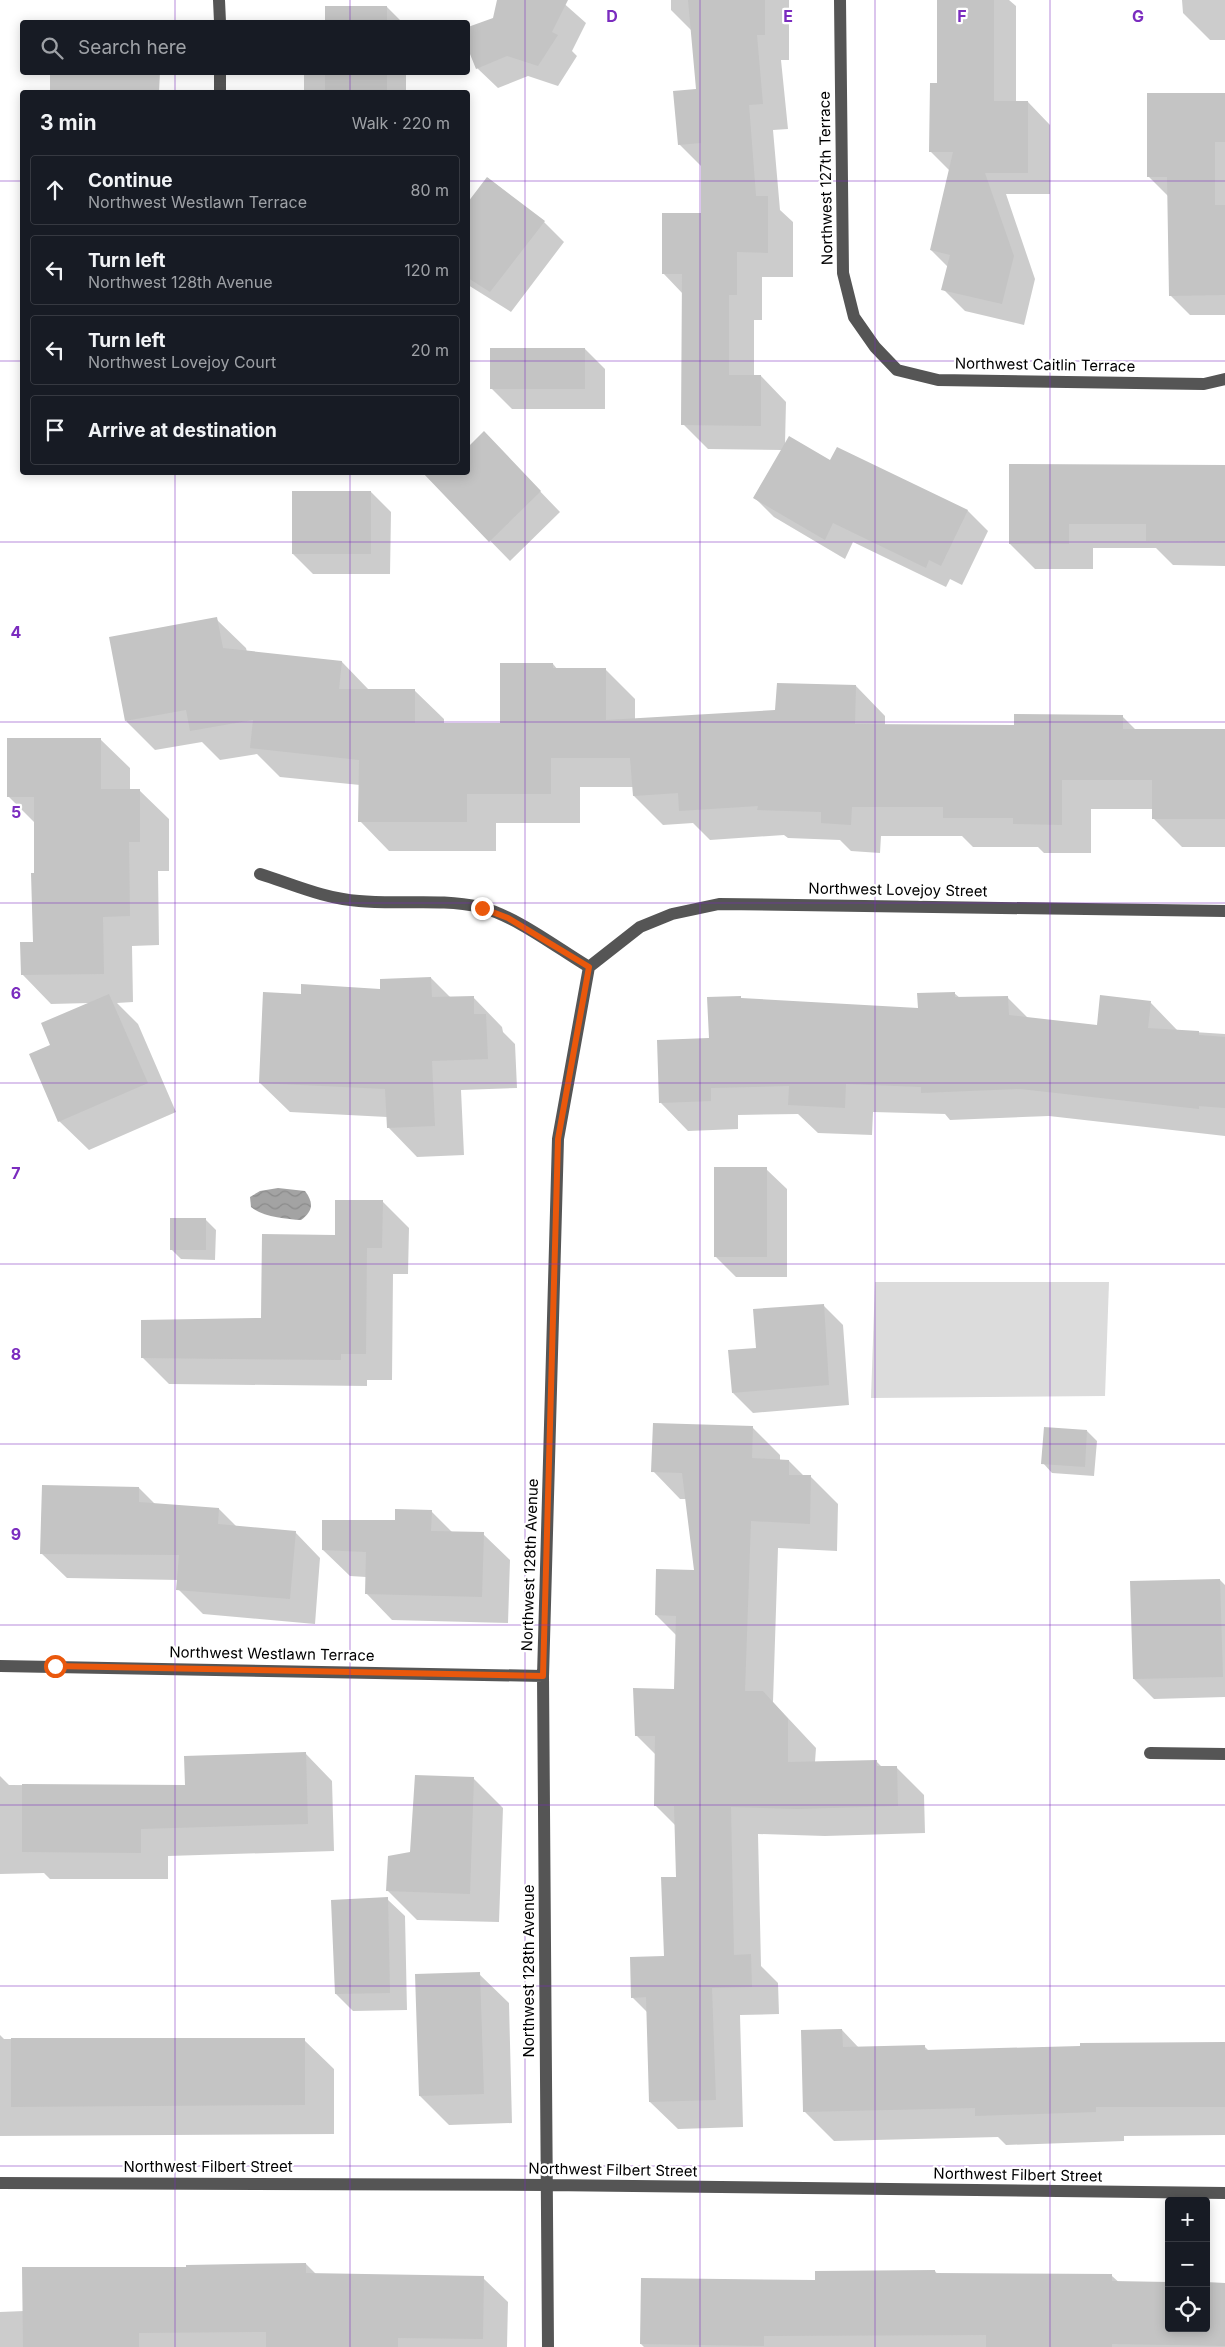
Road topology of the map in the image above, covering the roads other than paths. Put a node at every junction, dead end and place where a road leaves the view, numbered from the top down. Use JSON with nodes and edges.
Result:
{"nodes":[{"id":1,"x":219,"y":0,"type":"edge"},
{"id":2,"x":840,"y":0,"type":"edge"},
{"id":3,"x":220,"y":20,"type":"edge"},
{"id":4,"x":220,"y":75,"type":"edge"},
{"id":5,"x":220,"y":90,"type":"edge"},
{"id":6,"x":875,"y":347,"type":"joint"},
{"id":7,"x":1225,"y":379,"type":"edge"},
{"id":8,"x":260,"y":874,"type":"dead end"},
{"id":9,"x":1225,"y":911,"type":"edge"},
{"id":10,"x":589,"y":967,"type":"junction"},
{"id":11,"x":0,"y":1666,"type":"edge"},
{"id":12,"x":543,"y":1676,"type":"junction"},
{"id":13,"x":1150,"y":1753,"type":"dead end"},
{"id":14,"x":1225,"y":1754,"type":"edge"},
{"id":15,"x":0,"y":2183,"type":"edge"},
{"id":16,"x":547,"y":2185,"type":"junction"},
{"id":17,"x":1225,"y":2193,"type":"edge"},
{"id":18,"x":548,"y":2347,"type":"edge"}],
"edges":[{"from":1,"to":3,"type":"street"},
{"from":2,"to":6,"type":"street","name":"Northwest 127th Terrace"},
{"from":4,"to":5,"type":"street"},
{"from":6,"to":7,"type":"street","name":"Northwest Caitlin Terrace"},
{"from":8,"to":10,"type":"street"},
{"from":9,"to":10,"type":"street","name":"Northwest Lovejoy Street"},
{"from":10,"to":12,"type":"street","name":"Northwest 128th Avenue"},
{"from":11,"to":12,"type":"street","name":"Northwest Westlawn Terrace"},
{"from":12,"to":16,"type":"street","name":"Northwest 128th Avenue"},
{"from":13,"to":14,"type":"street"},
{"from":15,"to":16,"type":"street","name":"Northwest Filbert Street"},
{"from":16,"to":17,"type":"street","name":"Northwest Filbert Street"},
{"from":16,"to":18,"type":"street","name":"Northwest 128th Avenue"}]}
